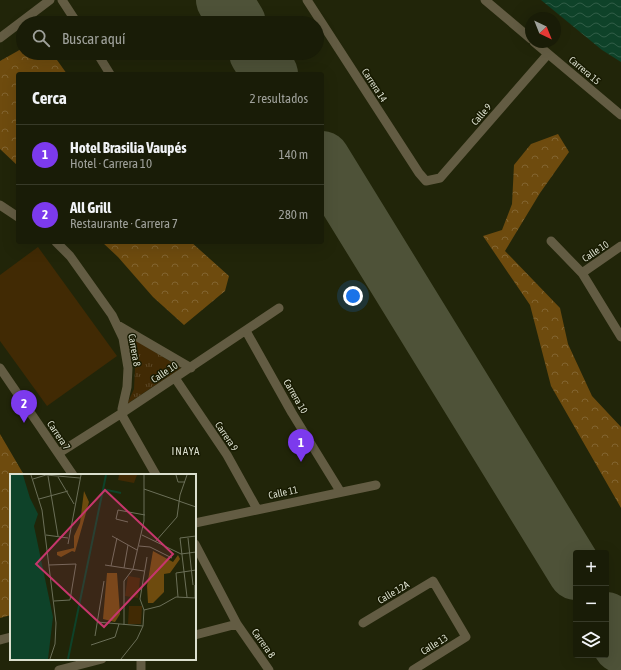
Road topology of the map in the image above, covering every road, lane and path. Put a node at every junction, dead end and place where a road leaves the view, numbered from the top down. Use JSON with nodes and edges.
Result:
{"nodes":[{"id":1,"x":50,"y":0,"type":"edge"},
{"id":2,"x":62,"y":0,"type":"edge"},
{"id":3,"x":307,"y":0,"type":"edge"},
{"id":4,"x":485,"y":0,"type":"edge"},
{"id":5,"x":29,"y":16,"type":"edge"},
{"id":6,"x":72,"y":16,"type":"edge"},
{"id":7,"x":318,"y":16,"type":"edge"},
{"id":8,"x":16,"y":26,"type":"edge"},
{"id":9,"x":324,"y":26,"type":"edge"},
{"id":10,"x":525,"y":34,"type":"edge"},
{"id":11,"x":0,"y":38,"type":"edge"},
{"id":12,"x":541,"y":48,"type":"edge"},
{"id":13,"x":548,"y":54,"type":"junction"},
{"id":14,"x":101,"y":60,"type":"edge"},
{"id":15,"x":109,"y":72,"type":"edge"},
{"id":16,"x":621,"y":115,"type":"edge"},
{"id":17,"x":426,"y":181,"type":"joint"},
{"id":18,"x":0,"y":205,"type":"edge"},
{"id":19,"x":16,"y":216,"type":"edge"},
{"id":20,"x":551,"y":241,"type":"dead end"},
{"id":21,"x":58,"y":244,"type":"edge"},
{"id":22,"x":621,"y":246,"type":"edge"},
{"id":23,"x":582,"y":273,"type":"junction"},
{"id":24,"x":279,"y":308,"type":"dead end"},
{"id":25,"x":119,"y":326,"type":"junction"},
{"id":26,"x":246,"y":331,"type":"junction"},
{"id":27,"x":621,"y":337,"type":"edge"},
{"id":28,"x":0,"y":368,"type":"edge"},
{"id":29,"x":191,"y":368,"type":"junction"},
{"id":30,"x":175,"y":378,"type":"junction"},
{"id":31,"x":122,"y":413,"type":"junction"},
{"id":32,"x":59,"y":453,"type":"junction"},
{"id":33,"x":72,"y":474,"type":"edge"},
{"id":34,"x":155,"y":474,"type":"edge"},
{"id":35,"x":376,"y":484,"type":"dead end"},
{"id":36,"x":340,"y":491,"type":"junction"},
{"id":37,"x":257,"y":509,"type":"junction"},
{"id":38,"x":196,"y":523,"type":"edge"},
{"id":39,"x":198,"y":558,"type":"edge"},
{"id":40,"x":363,"y":623,"type":"dead end"},
{"id":41,"x":237,"y":624,"type":"junction"},
{"id":42,"x":196,"y":635,"type":"edge"},
{"id":43,"x":10,"y":637,"type":"edge"},
{"id":44,"x":466,"y":637,"type":"joint"},
{"id":45,"x":0,"y":640,"type":"edge"},
{"id":46,"x":98,"y":660,"type":"edge"},
{"id":47,"x":140,"y":660,"type":"edge"},
{"id":48,"x":59,"y":670,"type":"edge"},
{"id":49,"x":141,"y":670,"type":"edge"},
{"id":50,"x":269,"y":670,"type":"edge"},
{"id":51,"x":413,"y":670,"type":"edge"}],
"edges":[{"from":1,"to":5,"type":"street"},
{"from":2,"to":6,"type":"street"},
{"from":3,"to":7,"type":"street","name":"Carrera 14"},
{"from":4,"to":10,"type":"street"},
{"from":8,"to":11,"type":"street"},
{"from":9,"to":17,"type":"street","name":"Carrera 14"},
{"from":12,"to":13,"type":"street","name":"Carrera 15"},
{"from":13,"to":16,"type":"street","name":"Carrera 15"},
{"from":13,"to":17,"type":"street","name":"Calle 9"},
{"from":14,"to":15,"type":"street"},
{"from":18,"to":19,"type":"street"},
{"from":20,"to":23,"type":"street"},
{"from":21,"to":25,"type":"street","name":"Carrera 8"},
{"from":22,"to":23,"type":"street","name":"Calle 10"},
{"from":23,"to":27,"type":"street"},
{"from":24,"to":26,"type":"street","name":"Calle 10"},
{"from":25,"to":29,"type":"street"},
{"from":25,"to":31,"type":"street","name":"Carrera 8"},
{"from":26,"to":29,"type":"street","name":"Calle 10"},
{"from":26,"to":36,"type":"street","name":"Carrera 10"},
{"from":28,"to":32,"type":"street","name":"Carrera 7"},
{"from":29,"to":30,"type":"street","name":"Calle 10"},
{"from":30,"to":31,"type":"street","name":"Calle 10"},
{"from":30,"to":37,"type":"street","name":"Carrera 9"},
{"from":31,"to":32,"type":"street","name":"Calle 10"},
{"from":31,"to":34,"type":"street"},
{"from":32,"to":33,"type":"street","name":"Carrera 7"},
{"from":35,"to":36,"type":"street","name":"Calle 11"},
{"from":36,"to":37,"type":"street","name":"Calle 11"},
{"from":37,"to":38,"type":"street","name":"Calle 11"},
{"from":39,"to":41,"type":"street","name":"Carrera 8"},
{"from":40,"to":44,"type":"street","name":"Calle 12A"},
{"from":41,"to":42,"type":"street"},
{"from":41,"to":50,"type":"street","name":"Carrera 8"},
{"from":43,"to":45,"type":"street"},
{"from":44,"to":51,"type":"street","name":"Calle 13"},
{"from":46,"to":48,"type":"street"},
{"from":47,"to":49,"type":"street"}]}
